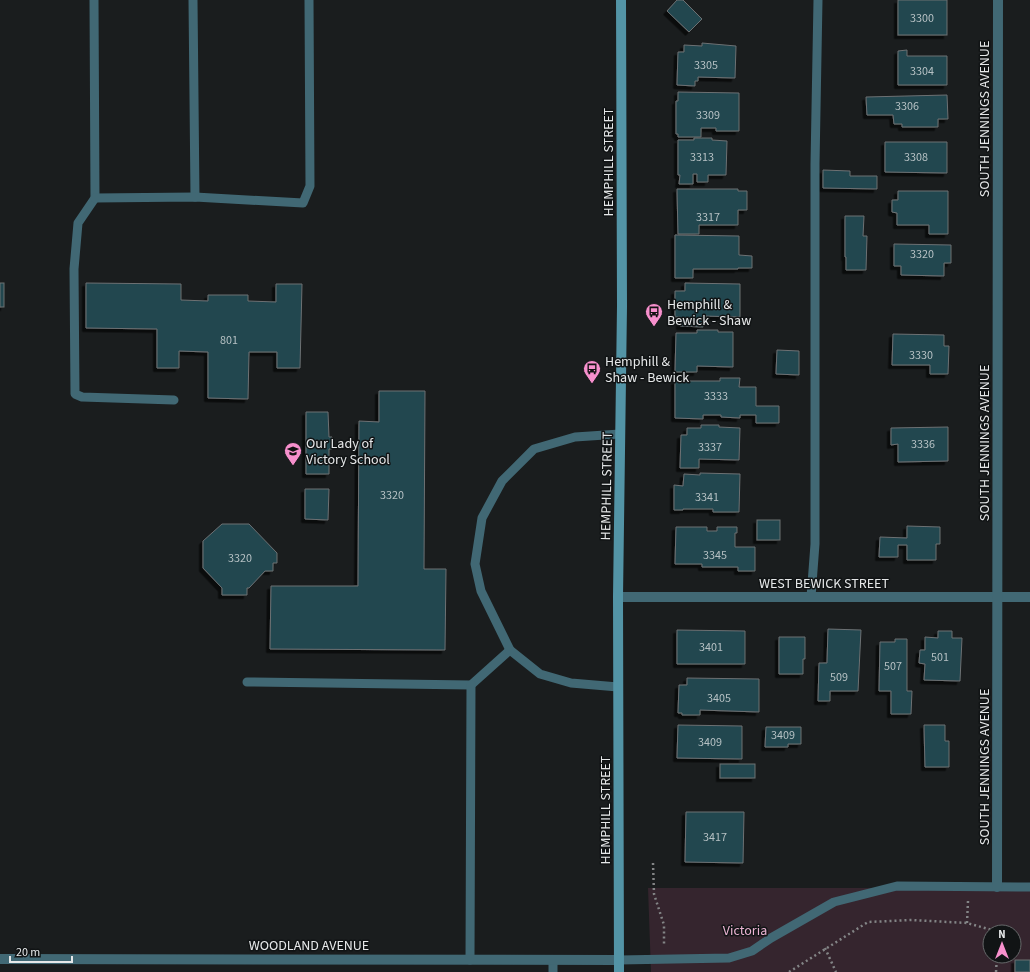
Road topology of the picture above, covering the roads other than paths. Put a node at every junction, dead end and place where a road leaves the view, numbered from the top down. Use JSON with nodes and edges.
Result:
{"nodes":[{"id":1,"x":94,"y":0,"type":"edge"},
{"id":2,"x":193,"y":0,"type":"edge"},
{"id":3,"x":309,"y":0,"type":"edge"},
{"id":4,"x":621,"y":0,"type":"edge"},
{"id":5,"x":818,"y":0,"type":"edge"},
{"id":6,"x":998,"y":0,"type":"edge"},
{"id":7,"x":195,"y":197,"type":"junction"},
{"id":8,"x":95,"y":198,"type":"junction"},
{"id":9,"x":174,"y":400,"type":"dead end"},
{"id":10,"x":620,"y":434,"type":"junction"},
{"id":11,"x":618,"y":597,"type":"junction"},
{"id":12,"x":811,"y":597,"type":"junction"},
{"id":13,"x":1030,"y":597,"type":"edge"},
{"id":14,"x":998,"y":598,"type":"junction"},
{"id":15,"x":510,"y":650,"type":"junction"},
{"id":16,"x":247,"y":682,"type":"dead end"},
{"id":17,"x":471,"y":685,"type":"junction"},
{"id":18,"x":618,"y":687,"type":"junction"},
{"id":19,"x":997,"y":887,"type":"junction"},
{"id":20,"x":1030,"y":887,"type":"edge"},
{"id":21,"x":0,"y":959,"type":"edge"},
{"id":22,"x":470,"y":960,"type":"junction"},
{"id":23,"x":553,"y":960,"type":"junction"},
{"id":24,"x":619,"y":960,"type":"junction"},
{"id":25,"x":553,"y":972,"type":"edge"},
{"id":26,"x":619,"y":972,"type":"edge"}],
"edges":[{"from":1,"to":8,"type":"lane"},
{"from":2,"to":7,"type":"lane"},
{"from":3,"to":7,"type":"lane"},
{"from":4,"to":10,"type":"main road","name":"HEMPHILL STREET"},
{"from":5,"to":12,"type":"lane"},
{"from":6,"to":14,"type":"street","name":"SOUTH JENNINGS AVENUE"},
{"from":7,"to":8,"type":"lane"},
{"from":8,"to":9,"type":"lane"},
{"from":10,"to":11,"type":"main road","name":"HEMPHILL STREET"},
{"from":10,"to":15,"type":"lane"},
{"from":11,"to":12,"type":"street","name":"WEST BEWICK STREET"},
{"from":11,"to":18,"type":"main road","name":"HEMPHILL STREET"},
{"from":12,"to":14,"type":"street","name":"WEST BEWICK STREET"},
{"from":13,"to":14,"type":"street","name":"WEST BEWICK STREET"},
{"from":14,"to":19,"type":"street","name":"SOUTH JENNINGS AVENUE"},
{"from":15,"to":17,"type":"lane"},
{"from":15,"to":18,"type":"lane"},
{"from":16,"to":17,"type":"lane"},
{"from":17,"to":22,"type":"lane"},
{"from":18,"to":24,"type":"main road","name":"HEMPHILL STREET"},
{"from":19,"to":20,"type":"lane"},
{"from":19,"to":24,"type":"lane"},
{"from":21,"to":22,"type":"street","name":"WOODLAND AVENUE"},
{"from":22,"to":23,"type":"street","name":"WOODLAND AVENUE"},
{"from":23,"to":24,"type":"street","name":"WOODLAND AVENUE"},
{"from":23,"to":25,"type":"lane"},
{"from":24,"to":26,"type":"main road","name":"HEMPHILL STREET"}]}
